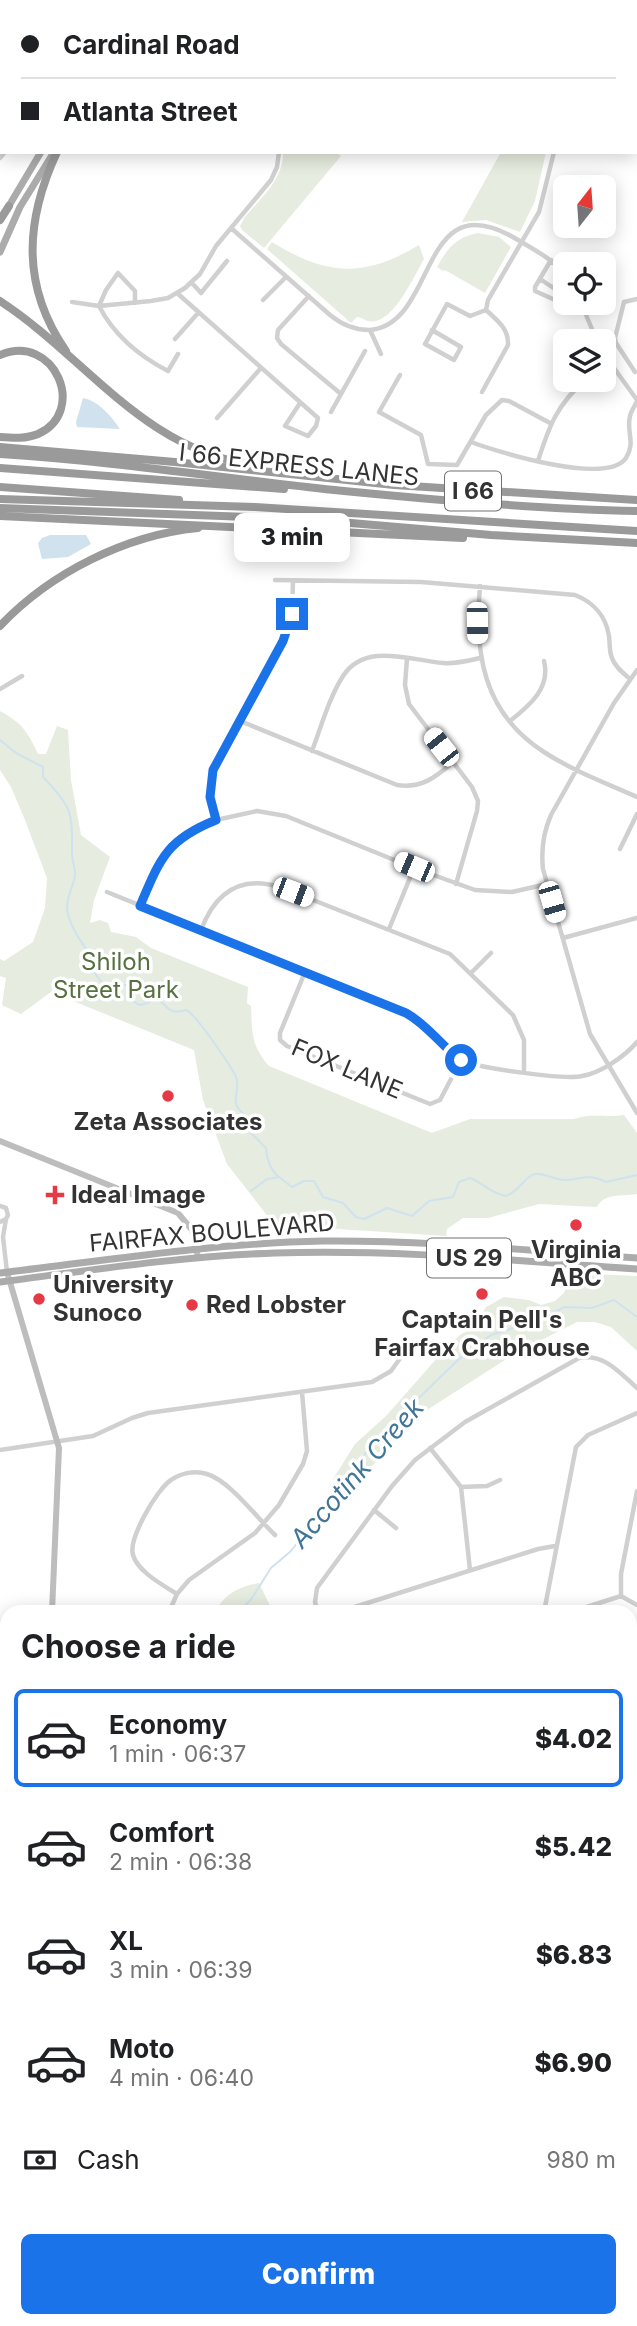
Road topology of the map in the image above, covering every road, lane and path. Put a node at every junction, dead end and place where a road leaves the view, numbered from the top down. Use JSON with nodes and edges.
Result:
{"nodes":[{"id":1,"x":565,"y":0,"type":"edge"},
{"id":2,"x":574,"y":0,"type":"edge"},
{"id":3,"x":40,"y":154,"type":"edge"},
{"id":4,"x":54,"y":154,"type":"edge"},
{"id":5,"x":54,"y":154,"type":"edge"},
{"id":6,"x":279,"y":154,"type":"edge"},
{"id":7,"x":554,"y":154,"type":"edge"},
{"id":8,"x":9,"y":206,"type":"joint"},
{"id":9,"x":0,"y":221,"type":"edge"},
{"id":10,"x":230,"y":228,"type":"junction"},
{"id":11,"x":522,"y":242,"type":"junction"},
{"id":12,"x":0,"y":252,"type":"edge"},
{"id":13,"x":551,"y":260,"type":"joint"},
{"id":14,"x":228,"y":261,"type":"dead end"},
{"id":15,"x":286,"y":277,"type":"junction"},
{"id":16,"x":540,"y":279,"type":"junction"},
{"id":17,"x":192,"y":283,"type":"junction"},
{"id":18,"x":177,"y":293,"type":"junction"},
{"id":19,"x":309,"y":296,"type":"junction"},
{"id":20,"x":637,"y":299,"type":"edge"},
{"id":21,"x":263,"y":300,"type":"dead end"},
{"id":22,"x":0,"y":301,"type":"edge"},
{"id":23,"x":72,"y":302,"type":"dead end"},
{"id":24,"x":135,"y":303,"type":"junction"},
{"id":25,"x":99,"y":306,"type":"junction"},
{"id":26,"x":486,"y":310,"type":"junction"},
{"id":27,"x":198,"y":313,"type":"junction"},
{"id":28,"x":370,"y":330,"type":"junction"},
{"id":29,"x":432,"y":330,"type":"junction"},
{"id":30,"x":175,"y":339,"type":"dead end"},
{"id":31,"x":616,"y":343,"type":"joint"},
{"id":32,"x":365,"y":351,"type":"dead end"},
{"id":33,"x":178,"y":354,"type":"dead end"},
{"id":34,"x":381,"y":354,"type":"dead end"},
{"id":35,"x":0,"y":355,"type":"edge"},
{"id":36,"x":76,"y":365,"type":"junction"},
{"id":37,"x":260,"y":369,"type":"junction"},
{"id":38,"x":635,"y":372,"type":"edge"},
{"id":39,"x":616,"y":374,"type":"edge"},
{"id":40,"x":400,"y":375,"type":"dead end"},
{"id":41,"x":482,"y":392,"type":"dead end"},
{"id":42,"x":572,"y":392,"type":"edge"},
{"id":43,"x":341,"y":394,"type":"junction"},
{"id":44,"x":637,"y":401,"type":"edge"},
{"id":45,"x":300,"y":403,"type":"junction"},
{"id":46,"x":331,"y":412,"type":"dead end"},
{"id":47,"x":217,"y":418,"type":"dead end"},
{"id":48,"x":550,"y":423,"type":"junction"},
{"id":49,"x":0,"y":438,"type":"edge"},
{"id":50,"x":471,"y":442,"type":"junction"},
{"id":51,"x":0,"y":447,"type":"edge"},
{"id":52,"x":0,"y":454,"type":"edge"},
{"id":53,"x":538,"y":461,"type":"junction"},
{"id":54,"x":0,"y":468,"type":"edge"},
{"id":55,"x":309,"y":476,"type":"junction"},
{"id":56,"x":0,"y":488,"type":"edge"},
{"id":57,"x":332,"y":490,"type":"junction"},
{"id":58,"x":0,"y":499,"type":"edge"},
{"id":59,"x":637,"y":500,"type":"edge"},
{"id":60,"x":255,"y":507,"type":"junction"},
{"id":61,"x":0,"y":509,"type":"edge"},
{"id":62,"x":637,"y":511,"type":"edge"},
{"id":63,"x":0,"y":516,"type":"edge"},
{"id":64,"x":236,"y":526,"type":"junction"},
{"id":65,"x":637,"y":531,"type":"edge"},
{"id":66,"x":568,"y":540,"type":"junction"},
{"id":67,"x":637,"y":543,"type":"edge"},
{"id":68,"x":275,"y":580,"type":"dead end"},
{"id":69,"x":293,"y":581,"type":"junction"},
{"id":70,"x":480,"y":586,"type":"junction"},
{"id":71,"x":0,"y":626,"type":"edge"},
{"id":72,"x":407,"y":658,"type":"junction"},
{"id":73,"x":480,"y":658,"type":"junction"},
{"id":74,"x":544,"y":661,"type":"dead end"},
{"id":75,"x":637,"y":670,"type":"edge"},
{"id":76,"x":22,"y":676,"type":"dead end"},
{"id":77,"x":630,"y":679,"type":"junction"},
{"id":78,"x":0,"y":689,"type":"edge"},
{"id":79,"x":240,"y":721,"type":"junction"},
{"id":80,"x":510,"y":722,"type":"junction"},
{"id":81,"x":312,"y":751,"type":"junction"},
{"id":82,"x":453,"y":762,"type":"junction"},
{"id":83,"x":577,"y":769,"type":"junction"},
{"id":84,"x":637,"y":797,"type":"edge"},
{"id":85,"x":637,"y":814,"type":"edge"},
{"id":86,"x":216,"y":820,"type":"junction"},
{"id":87,"x":620,"y":849,"type":"dead end"},
{"id":88,"x":414,"y":867,"type":"junction"},
{"id":89,"x":456,"y":884,"type":"junction"},
{"id":90,"x":547,"y":884,"type":"junction"},
{"id":91,"x":107,"y":892,"type":"dead end"},
{"id":92,"x":140,"y":906,"type":"junction"},
{"id":93,"x":637,"y":918,"type":"edge"},
{"id":94,"x":389,"y":929,"type":"junction"},
{"id":95,"x":201,"y":930,"type":"junction"},
{"id":96,"x":563,"y":938,"type":"junction"},
{"id":97,"x":491,"y":953,"type":"dead end"},
{"id":98,"x":305,"y":972,"type":"junction"},
{"id":99,"x":472,"y":972,"type":"junction"},
{"id":100,"x":637,"y":1042,"type":"edge"},
{"id":101,"x":461,"y":1060,"type":"junction"},
{"id":102,"x":607,"y":1065,"type":"junction"},
{"id":103,"x":524,"y":1072,"type":"junction"},
{"id":104,"x":637,"y":1096,"type":"edge"},
{"id":105,"x":629,"y":1101,"type":"junction"},
{"id":106,"x":637,"y":1113,"type":"edge"},
{"id":107,"x":0,"y":1141,"type":"edge"},
{"id":108,"x":0,"y":1206,"type":"edge"},
{"id":109,"x":3,"y":1221,"type":"edge"},
{"id":110,"x":1,"y":1235,"type":"edge"},
{"id":111,"x":197,"y":1253,"type":"junction"},
{"id":112,"x":637,"y":1258,"type":"edge"},
{"id":113,"x":637,"y":1269,"type":"edge"},
{"id":114,"x":6,"y":1276,"type":"edge"},
{"id":115,"x":0,"y":1282,"type":"edge"},
{"id":116,"x":406,"y":1350,"type":"dead end"},
{"id":117,"x":637,"y":1388,"type":"edge"},
{"id":118,"x":302,"y":1392,"type":"junction"},
{"id":119,"x":637,"y":1413,"type":"edge"},
{"id":120,"x":58,"y":1442,"type":"junction"},
{"id":121,"x":430,"y":1448,"type":"junction"},
{"id":122,"x":0,"y":1450,"type":"edge"},
{"id":123,"x":500,"y":1480,"type":"dead end"},
{"id":124,"x":461,"y":1488,"type":"junction"},
{"id":125,"x":637,"y":1494,"type":"edge"},
{"id":126,"x":373,"y":1510,"type":"junction"},
{"id":127,"x":264,"y":1525,"type":"junction"},
{"id":128,"x":396,"y":1528,"type":"dead end"},
{"id":129,"x":275,"y":1535,"type":"dead end"},
{"id":130,"x":555,"y":1546,"type":"junction"},
{"id":131,"x":470,"y":1570,"type":"junction"},
{"id":132,"x":177,"y":1594,"type":"junction"},
{"id":133,"x":621,"y":1596,"type":"junction"},
{"id":134,"x":52,"y":1605,"type":"edge"},
{"id":135,"x":172,"y":1605,"type":"edge"},
{"id":136,"x":316,"y":1605,"type":"edge"},
{"id":137,"x":361,"y":1605,"type":"edge"},
{"id":138,"x":545,"y":1605,"type":"edge"},
{"id":139,"x":593,"y":1605,"type":"edge"},
{"id":140,"x":637,"y":1605,"type":"edge"}],
"edges":[{"from":1,"to":2,"type":"street"},
{"from":3,"to":8,"type":"main road"},
{"from":4,"to":12,"type":"main road"},
{"from":5,"to":36,"type":"highway"},
{"from":6,"to":10,"type":"street"},
{"from":7,"to":11,"type":"street"},
{"from":8,"to":9,"type":"highway"},
{"from":10,"to":15,"type":"street"},
{"from":10,"to":17,"type":"street"},
{"from":11,"to":13,"type":"street"},
{"from":11,"to":26,"type":"street"},
{"from":11,"to":28,"type":"street"},
{"from":13,"to":16,"type":"street"},
{"from":14,"to":17,"type":"street"},
{"from":15,"to":19,"type":"street"},
{"from":15,"to":21,"type":"street"},
{"from":16,"to":16,"type":"street"},
{"from":17,"to":18,"type":"street"},
{"from":18,"to":24,"type":"street"},
{"from":18,"to":27,"type":"street"},
{"from":19,"to":28,"type":"street"},
{"from":19,"to":43,"type":"street"},
{"from":20,"to":31,"type":"street"},
{"from":22,"to":36,"type":"highway"},
{"from":23,"to":25,"type":"street"},
{"from":24,"to":25,"type":"street"},
{"from":24,"to":25,"type":"street"},
{"from":25,"to":33,"type":"street"},
{"from":26,"to":29,"type":"street"},
{"from":26,"to":41,"type":"street"},
{"from":27,"to":30,"type":"street"},
{"from":27,"to":37,"type":"street"},
{"from":28,"to":34,"type":"street"},
{"from":29,"to":29,"type":"street"},
{"from":31,"to":38,"type":"street"},
{"from":32,"to":43,"type":"street"},
{"from":35,"to":49,"type":"highway"},
{"from":36,"to":55,"type":"highway"},
{"from":37,"to":45,"type":"street"},
{"from":37,"to":47,"type":"street"},
{"from":39,"to":44,"type":"street"},
{"from":40,"to":50,"type":"street"},
{"from":42,"to":48,"type":"street"},
{"from":43,"to":46,"type":"street"},
{"from":44,"to":53,"type":"street"},
{"from":45,"to":45,"type":"street"},
{"from":48,"to":50,"type":"street"},
{"from":48,"to":53,"type":"street"},
{"from":50,"to":53,"type":"street"},
{"from":51,"to":55,"type":"highway","number":"I 66"},
{"from":52,"to":57,"type":"highway","name":"I 66 EXPRESS LANES"},
{"from":54,"to":57,"type":"highway"},
{"from":55,"to":59,"type":"highway","number":"I 66"},
{"from":56,"to":60,"type":"highway"},
{"from":57,"to":62,"type":"highway","name":"I 66 EXPRESS LANES"},
{"from":58,"to":60,"type":"highway","name":"I 66 EXPRESS LANES"},
{"from":60,"to":65,"type":"highway","name":"I 66 EXPRESS LANES"},
{"from":61,"to":66,"type":"highway","number":"I 66"},
{"from":63,"to":64,"type":"highway"},
{"from":64,"to":66,"type":"highway"},
{"from":64,"to":71,"type":"highway"},
{"from":66,"to":67,"type":"highway","number":"I 66"},
{"from":68,"to":69,"type":"street"},
{"from":69,"to":70,"type":"street"},
{"from":69,"to":79,"type":"street"},
{"from":70,"to":73,"type":"street"},
{"from":70,"to":77,"type":"street"},
{"from":72,"to":73,"type":"street"},
{"from":72,"to":81,"type":"street"},
{"from":72,"to":82,"type":"street"},
{"from":73,"to":80,"type":"street"},
{"from":74,"to":80,"type":"street"},
{"from":75,"to":77,"type":"street"},
{"from":76,"to":78,"type":"street"},
{"from":77,"to":83,"type":"street"},
{"from":79,"to":81,"type":"street"},
{"from":79,"to":86,"type":"street"},
{"from":80,"to":83,"type":"street"},
{"from":81,"to":82,"type":"street"},
{"from":82,"to":89,"type":"street"},
{"from":83,"to":84,"type":"street"},
{"from":83,"to":90,"type":"street"},
{"from":85,"to":87,"type":"street"},
{"from":86,"to":88,"type":"street"},
{"from":86,"to":92,"type":"street"},
{"from":88,"to":89,"type":"street"},
{"from":88,"to":94,"type":"street"},
{"from":89,"to":90,"type":"street"},
{"from":90,"to":96,"type":"street"},
{"from":91,"to":92,"type":"street"},
{"from":92,"to":95,"type":"street"},
{"from":93,"to":96,"type":"street"},
{"from":94,"to":95,"type":"street"},
{"from":94,"to":99,"type":"street"},
{"from":95,"to":98,"type":"street"},
{"from":96,"to":102,"type":"street"},
{"from":97,"to":99,"type":"street"},
{"from":98,"to":101,"type":"street"},
{"from":98,"to":101,"type":"street","name":"FOX LANE"},
{"from":99,"to":103,"type":"street"},
{"from":100,"to":102,"type":"street"},
{"from":101,"to":103,"type":"street"},
{"from":102,"to":103,"type":"street"},
{"from":102,"to":105,"type":"street"},
{"from":104,"to":105,"type":"street"},
{"from":105,"to":106,"type":"street"},
{"from":107,"to":111,"type":"street"},
{"from":108,"to":109,"type":"street"},
{"from":109,"to":110,"type":"street"},
{"from":110,"to":114,"type":"street"},
{"from":111,"to":112,"type":"main road","name":"FAIRFAX BOULEVARD","number":"US 29"},
{"from":111,"to":113,"type":"main road","name":"FAIRFAX BOULEVARD","number":"US 29"},
{"from":111,"to":114,"type":"main road","name":"FAIRFAX BOULEVARD","number":"US 29"},
{"from":114,"to":115,"type":"main road","name":"FAIRFAX BOULEVARD","number":"US 29"},
{"from":114,"to":120,"type":"street"},
{"from":116,"to":118,"type":"street"},
{"from":117,"to":121,"type":"street"},
{"from":118,"to":120,"type":"street"},
{"from":118,"to":127,"type":"street"},
{"from":119,"to":130,"type":"street"},
{"from":120,"to":122,"type":"street"},
{"from":120,"to":134,"type":"street"},
{"from":121,"to":124,"type":"street"},
{"from":121,"to":126,"type":"street"},
{"from":123,"to":124,"type":"street"},
{"from":124,"to":131,"type":"street"},
{"from":125,"to":133,"type":"street"},
{"from":126,"to":128,"type":"street"},
{"from":126,"to":136,"type":"street"},
{"from":127,"to":129,"type":"street"},
{"from":127,"to":132,"type":"street"},
{"from":127,"to":132,"type":"street"},
{"from":130,"to":131,"type":"street"},
{"from":130,"to":138,"type":"street"},
{"from":131,"to":137,"type":"street"},
{"from":132,"to":135,"type":"street"},
{"from":133,"to":139,"type":"street"},
{"from":133,"to":140,"type":"street"}]}
